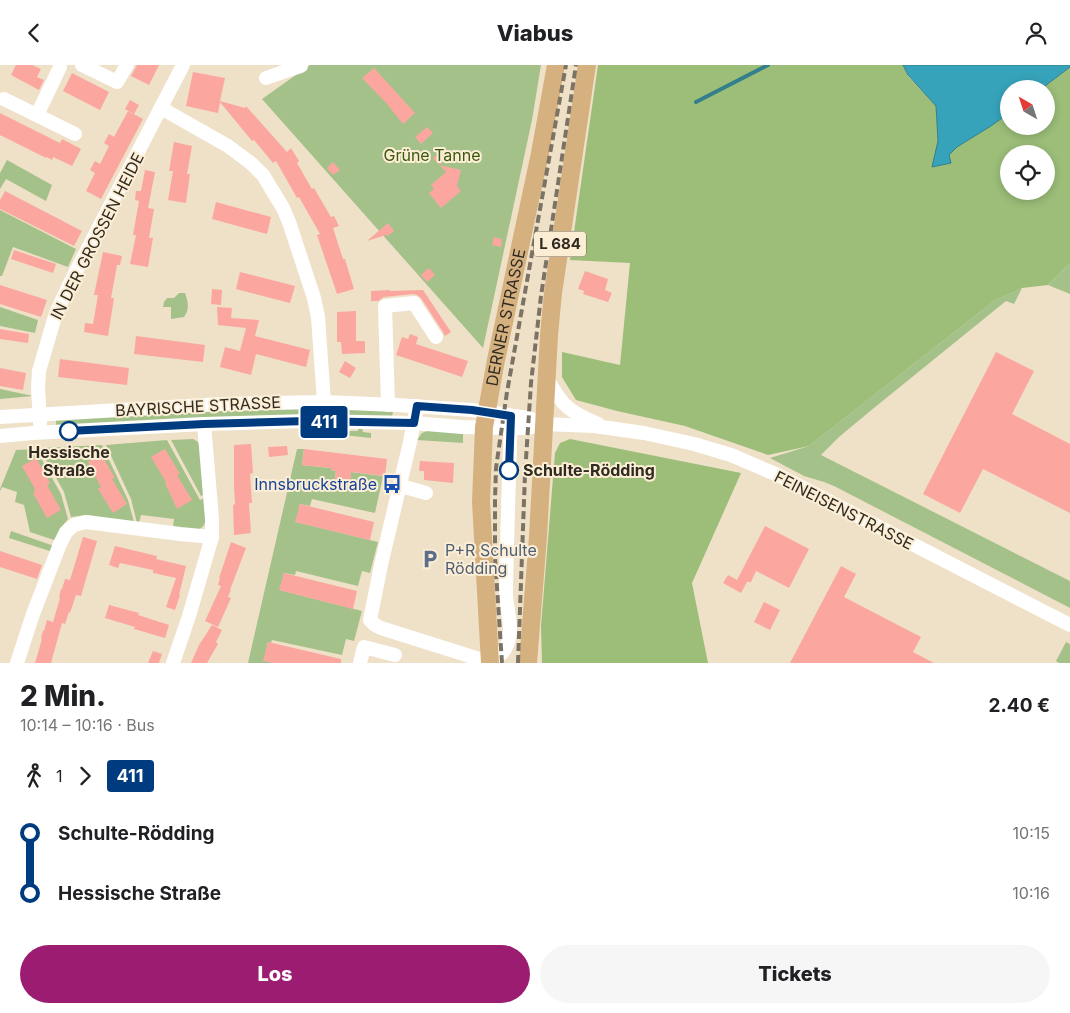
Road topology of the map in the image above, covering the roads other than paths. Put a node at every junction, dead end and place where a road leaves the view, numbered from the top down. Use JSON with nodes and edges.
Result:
{"nodes":[{"id":1,"x":82,"y":65,"type":"edge"},
{"id":2,"x":127,"y":65,"type":"edge"},
{"id":3,"x":183,"y":65,"type":"edge"},
{"id":4,"x":556,"y":65,"type":"edge"},
{"id":5,"x":587,"y":65,"type":"edge"},
{"id":6,"x":60,"y":66,"type":"edge"},
{"id":7,"x":301,"y":66,"type":"edge"},
{"id":8,"x":266,"y":78,"type":"dead end"},
{"id":9,"x":4,"y":99,"type":"dead end"},
{"id":10,"x":161,"y":108,"type":"junction"},
{"id":11,"x":37,"y":115,"type":"junction"},
{"id":12,"x":75,"y":134,"type":"dead end"},
{"id":13,"x":436,"y":337,"type":"dead end"},
{"id":14,"x":546,"y":377,"type":"junction"},
{"id":15,"x":324,"y":402,"type":"junction"},
{"id":16,"x":388,"y":405,"type":"junction"},
{"id":17,"x":417,"y":406,"type":"junction"},
{"id":18,"x":39,"y":414,"type":"junction"},
{"id":19,"x":0,"y":417,"type":"edge"},
{"id":20,"x":485,"y":420,"type":"junction"},
{"id":21,"x":511,"y":422,"type":"junction"},
{"id":22,"x":414,"y":423,"type":"junction"},
{"id":23,"x":204,"y":424,"type":"junction"},
{"id":24,"x":544,"y":424,"type":"junction"},
{"id":25,"x":605,"y":427,"type":"junction"},
{"id":26,"x":40,"y":433,"type":"junction"},
{"id":27,"x":0,"y":436,"type":"edge"},
{"id":28,"x":400,"y":486,"type":"junction"},
{"id":29,"x":426,"y":493,"type":"dead end"},
{"id":30,"x":212,"y":537,"type":"junction"},
{"id":31,"x":1070,"y":625,"type":"edge"},
{"id":32,"x":396,"y":655,"type":"dead end"},
{"id":33,"x":485,"y":660,"type":"edge"},
{"id":34,"x":16,"y":663,"type":"edge"},
{"id":35,"x":173,"y":663,"type":"edge"},
{"id":36,"x":360,"y":663,"type":"edge"},
{"id":37,"x":528,"y":663,"type":"edge"}],
"edges":[{"from":1,"to":2,"type":"street"},
{"from":3,"to":10,"type":"street","name":"IN DER GROSSEN HEIDE"},
{"from":4,"to":20,"type":"main road","name":"DERNER STRASSE","number":"L 684"},
{"from":5,"to":14,"type":"main road","number":"L 684"},
{"from":6,"to":11,"type":"street"},
{"from":7,"to":8,"type":"street"},
{"from":9,"to":11,"type":"street"},
{"from":10,"to":15,"type":"street"},
{"from":10,"to":18,"type":"street","name":"IN DER GROSSEN HEIDE"},
{"from":11,"to":12,"type":"street"},
{"from":13,"to":16,"type":"street"},
{"from":14,"to":24,"type":"main road","number":"L 684"},
{"from":14,"to":25,"type":"street","name":"FEINEISENSTRASSE"},
{"from":15,"to":16,"type":"street","name":"BAYRISCHE STRASSE"},
{"from":15,"to":18,"type":"street","name":"BAYRISCHE STRASSE"},
{"from":16,"to":17,"type":"street","name":"BAYRISCHE STRASSE"},
{"from":17,"to":20,"type":"street","name":"BAYRISCHE STRASSE"},
{"from":17,"to":22,"type":"street"},
{"from":18,"to":19,"type":"street","name":"BAYRISCHE STRASSE"},
{"from":18,"to":26,"type":"street"},
{"from":20,"to":21,"type":"street","name":"BAYRISCHE STRASSE"},
{"from":20,"to":22,"type":"street","name":"BAYRISCHE STRASSE"},
{"from":20,"to":33,"type":"main road","name":"DERNER STRASSE","number":"L 684"},
{"from":21,"to":24,"type":"street","name":"BAYRISCHE STRASSE"},
{"from":21,"to":33,"type":"street"},
{"from":22,"to":23,"type":"street","name":"BAYRISCHE STRASSE"},
{"from":22,"to":28,"type":"street"},
{"from":23,"to":26,"type":"street","name":"BAYRISCHE STRASSE"},
{"from":23,"to":30,"type":"street"},
{"from":24,"to":25,"type":"street","name":"FEINEISENSTRASSE"},
{"from":24,"to":37,"type":"main road","number":"L 684"},
{"from":25,"to":31,"type":"street","name":"FEINEISENSTRASSE"},
{"from":26,"to":27,"type":"street","name":"BAYRISCHE STRASSE"},
{"from":28,"to":29,"type":"street"},
{"from":28,"to":33,"type":"street"},
{"from":30,"to":34,"type":"street"},
{"from":30,"to":35,"type":"street"},
{"from":32,"to":36,"type":"street"}]}
